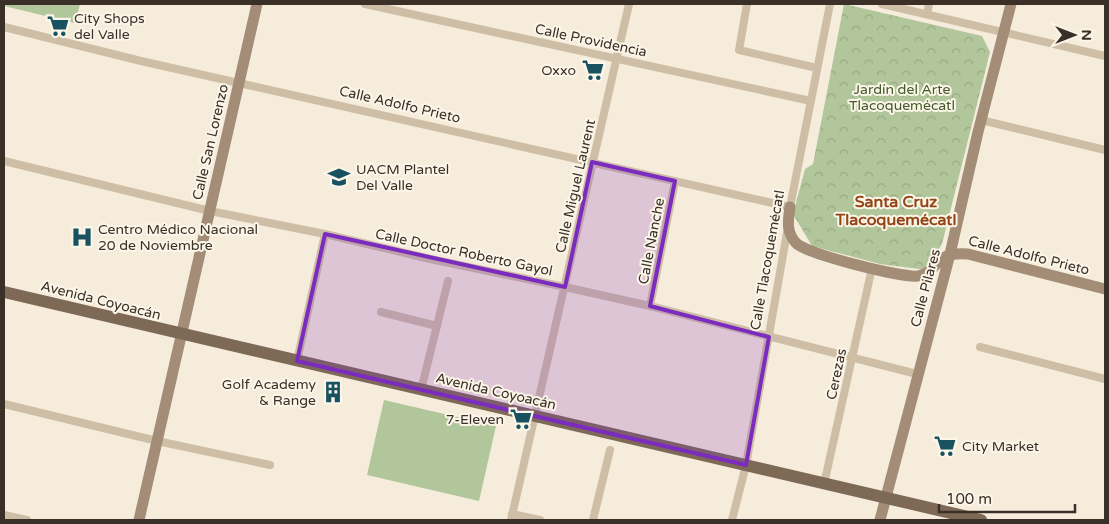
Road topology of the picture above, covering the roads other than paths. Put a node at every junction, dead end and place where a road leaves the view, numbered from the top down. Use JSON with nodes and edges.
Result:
{"nodes":[{"id":1,"x":257,"y":4,"type":"edge"},
{"id":2,"x":365,"y":4,"type":"edge"},
{"id":3,"x":629,"y":4,"type":"edge"},
{"id":4,"x":747,"y":4,"type":"edge"},
{"id":5,"x":830,"y":4,"type":"edge"},
{"id":6,"x":882,"y":4,"type":"edge"},
{"id":7,"x":929,"y":4,"type":"edge"},
{"id":8,"x":1011,"y":4,"type":"edge"},
{"id":9,"x":927,"y":14,"type":"junction"},
{"id":10,"x":4,"y":27,"type":"edge"},
{"id":11,"x":1003,"y":32,"type":"junction"},
{"id":12,"x":1105,"y":56,"type":"edge"},
{"id":13,"x":617,"y":59,"type":"junction"},
{"id":14,"x":818,"y":68,"type":"junction"},
{"id":15,"x":239,"y":83,"type":"junction"},
{"id":16,"x":811,"y":102,"type":"junction"},
{"id":17,"x":981,"y":120,"type":"junction"},
{"id":18,"x":1105,"y":150,"type":"edge"},
{"id":19,"x":4,"y":160,"type":"edge"},
{"id":20,"x":592,"y":162,"type":"junction"},
{"id":21,"x":676,"y":181,"type":"junction"},
{"id":22,"x":790,"y":207,"type":"junction"},
{"id":23,"x":210,"y":212,"type":"junction"},
{"id":24,"x":788,"y":227,"type":"junction"},
{"id":25,"x":325,"y":234,"type":"junction"},
{"id":26,"x":798,"y":245,"type":"junction"},
{"id":27,"x":784,"y":248,"type":"junction"},
{"id":28,"x":950,"y":254,"type":"junction"},
{"id":29,"x":872,"y":268,"type":"junction"},
{"id":30,"x":448,"y":280,"type":"dead end"},
{"id":31,"x":565,"y":287,"type":"junction"},
{"id":32,"x":1105,"y":289,"type":"edge"},
{"id":33,"x":4,"y":292,"type":"edge"},
{"id":34,"x":650,"y":306,"type":"junction"},
{"id":35,"x":381,"y":312,"type":"dead end"},
{"id":36,"x":437,"y":326,"type":"junction"},
{"id":37,"x":182,"y":334,"type":"junction"},
{"id":38,"x":769,"y":337,"type":"junction"},
{"id":39,"x":980,"y":347,"type":"dead end"},
{"id":40,"x":852,"y":358,"type":"junction"},
{"id":41,"x":297,"y":361,"type":"junction"},
{"id":42,"x":918,"y":374,"type":"junction"},
{"id":43,"x":1105,"y":379,"type":"edge"},
{"id":44,"x":421,"y":390,"type":"junction"},
{"id":45,"x":4,"y":404,"type":"edge"},
{"id":46,"x":535,"y":416,"type":"junction"},
{"id":47,"x":157,"y":441,"type":"junction"},
{"id":48,"x":610,"y":450,"type":"dead end"},
{"id":49,"x":270,"y":465,"type":"dead end"},
{"id":50,"x":746,"y":465,"type":"junction"},
{"id":51,"x":824,"y":484,"type":"junction"},
{"id":52,"x":885,"y":498,"type":"junction"},
{"id":53,"x":4,"y":515,"type":"edge"},
{"id":54,"x":512,"y":517,"type":"edge"},
{"id":55,"x":27,"y":520,"type":"edge"},
{"id":56,"x":139,"y":520,"type":"edge"},
{"id":57,"x":540,"y":520,"type":"edge"},
{"id":58,"x":594,"y":520,"type":"edge"},
{"id":59,"x":732,"y":520,"type":"edge"},
{"id":60,"x":880,"y":520,"type":"edge"},
{"id":61,"x":981,"y":520,"type":"edge"}],
"edges":[{"from":1,"to":15,"type":"street","name":"Calle San Lorenzo"},
{"from":2,"to":13,"type":"street","name":"Calle Providencia"},
{"from":3,"to":13,"type":"street","name":"Calle Miguel Laurent"},
{"from":4,"to":14,"type":"street"},
{"from":5,"to":14,"type":"street","name":"Calle Tlacoquemécatl"},
{"from":6,"to":9,"type":"street"},
{"from":7,"to":9,"type":"street"},
{"from":8,"to":11,"type":"street","name":"Calle Pilares"},
{"from":9,"to":11,"type":"street"},
{"from":10,"to":15,"type":"street","name":"Calle Adolfo Prieto"},
{"from":11,"to":12,"type":"street"},
{"from":11,"to":17,"type":"street","name":"Calle Pilares"},
{"from":13,"to":16,"type":"street","name":"Calle Providencia"},
{"from":13,"to":20,"type":"street","name":"Calle Miguel Laurent"},
{"from":14,"to":16,"type":"street","name":"Calle Tlacoquemécatl"},
{"from":15,"to":20,"type":"street","name":"Calle Adolfo Prieto"},
{"from":15,"to":23,"type":"street","name":"Calle San Lorenzo"},
{"from":16,"to":22,"type":"street","name":"Calle Tlacoquemécatl"},
{"from":17,"to":18,"type":"street"},
{"from":17,"to":28,"type":"street","name":"Calle Pilares"},
{"from":19,"to":23,"type":"street","name":"Calle Doctor Roberto Gayol"},
{"from":20,"to":21,"type":"street","name":"Calle Adolfo Prieto"},
{"from":20,"to":31,"type":"street","name":"Calle Miguel Laurent"},
{"from":21,"to":22,"type":"street","name":"Calle Adolfo Prieto"},
{"from":21,"to":34,"type":"street","name":"Calle Nanche"},
{"from":22,"to":24,"type":"street","name":"Calle Tlacoquemécatl"},
{"from":23,"to":25,"type":"street","name":"Calle Doctor Roberto Gayol"},
{"from":23,"to":37,"type":"street","name":"Calle San Lorenzo"},
{"from":24,"to":26,"type":"street"},
{"from":24,"to":27,"type":"street","name":"Calle Tlacoquemécatl"},
{"from":25,"to":31,"type":"street","name":"Calle Doctor Roberto Gayol"},
{"from":25,"to":41,"type":"street"},
{"from":26,"to":27,"type":"street"},
{"from":26,"to":29,"type":"street","name":"Calle Adolfo Prieto"},
{"from":27,"to":38,"type":"street","name":"Calle Tlacoquemécatl"},
{"from":28,"to":29,"type":"street","name":"Calle Adolfo Prieto"},
{"from":28,"to":32,"type":"street","name":"Calle Adolfo Prieto"},
{"from":28,"to":42,"type":"street","name":"Calle Pilares"},
{"from":29,"to":40,"type":"street","name":"Cerezas"},
{"from":30,"to":36,"type":"street"},
{"from":31,"to":34,"type":"street","name":"Calle Doctor Roberto Gayol"},
{"from":31,"to":46,"type":"street","name":"Calle Miguel Laurent"},
{"from":33,"to":37,"type":"main road","name":"Avenida Coyoacán"},
{"from":34,"to":38,"type":"street","name":"Calle Doctor Roberto Gayol"},
{"from":35,"to":36,"type":"street"},
{"from":36,"to":44,"type":"street"},
{"from":37,"to":41,"type":"main road","name":"Avenida Coyoacán"},
{"from":37,"to":47,"type":"street","name":"Calle San Lorenzo"},
{"from":38,"to":40,"type":"street","name":"Calle Doctor Roberto Gayol"},
{"from":38,"to":50,"type":"street","name":"Calle Tlacoquemécatl"},
{"from":39,"to":43,"type":"street"},
{"from":40,"to":42,"type":"street","name":"Calle Doctor Roberto Gayol"},
{"from":40,"to":51,"type":"street","name":"Cerezas"},
{"from":41,"to":44,"type":"main road","name":"Avenida Coyoacán"},
{"from":42,"to":52,"type":"street","name":"Calle Pilares"},
{"from":44,"to":46,"type":"main road","name":"Avenida Coyoacán"},
{"from":45,"to":47,"type":"street"},
{"from":46,"to":50,"type":"main road","name":"Avenida Coyoacán"},
{"from":46,"to":54,"type":"street","name":"Calle Miguel Laurent"},
{"from":47,"to":49,"type":"street"},
{"from":47,"to":56,"type":"street","name":"Calle San Lorenzo"},
{"from":48,"to":58,"type":"street"},
{"from":50,"to":51,"type":"main road","name":"Avenida Coyoacán"},
{"from":50,"to":59,"type":"street","name":"Calle Tlacoquemécatl"},
{"from":51,"to":52,"type":"main road","name":"Avenida Coyoacán"},
{"from":52,"to":60,"type":"street","name":"Calle Pilares"},
{"from":52,"to":61,"type":"main road","name":"Avenida Coyoacán"},
{"from":53,"to":55,"type":"street"},
{"from":54,"to":57,"type":"street"}]}
